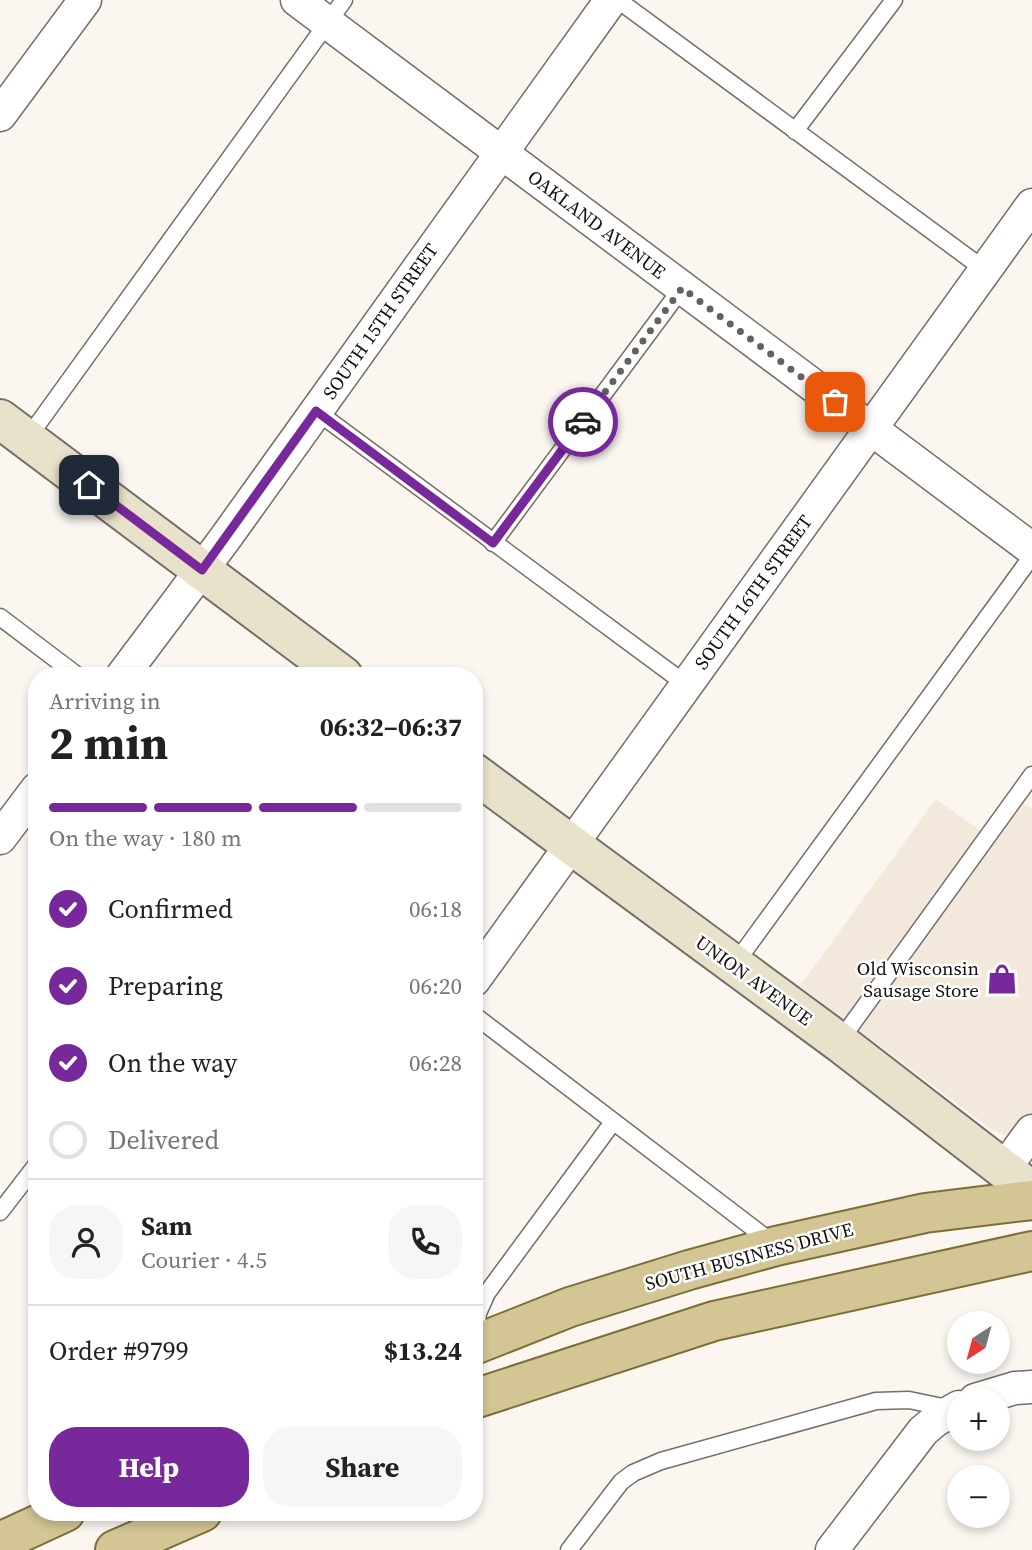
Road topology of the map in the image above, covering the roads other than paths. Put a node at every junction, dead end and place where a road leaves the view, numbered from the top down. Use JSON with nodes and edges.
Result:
{"nodes":[{"id":1,"x":85,"y":0,"type":"edge"},
{"id":2,"x":297,"y":0,"type":"edge"},
{"id":3,"x":611,"y":0,"type":"edge"},
{"id":4,"x":618,"y":0,"type":"edge"},
{"id":5,"x":894,"y":0,"type":"edge"},
{"id":6,"x":336,"y":12,"type":"edge"},
{"id":7,"x":0,"y":115,"type":"edge"},
{"id":8,"x":795,"y":131,"type":"junction"},
{"id":9,"x":500,"y":152,"type":"junction"},
{"id":10,"x":1032,"y":205,"type":"edge"},
{"id":11,"x":985,"y":270,"type":"junction"},
{"id":12,"x":682,"y":288,"type":"junction"},
{"id":13,"x":316,"y":411,"type":"junction"},
{"id":14,"x":14,"y":429,"type":"edge"},
{"id":15,"x":871,"y":429,"type":"junction"},
{"id":16,"x":493,"y":543,"type":"junction"},
{"id":17,"x":1032,"y":549,"type":"edge"},
{"id":18,"x":1032,"y":556,"type":"edge"},
{"id":19,"x":202,"y":570,"type":"junction"},
{"id":20,"x":0,"y":617,"type":"edge"},
{"id":21,"x":66,"y":667,"type":"edge"},
{"id":22,"x":129,"y":667,"type":"edge"},
{"id":23,"x":331,"y":667,"type":"edge"},
{"id":24,"x":687,"y":685,"type":"junction"},
{"id":25,"x":1032,"y":775,"type":"edge"},
{"id":26,"x":483,"y":781,"type":"edge"},
{"id":27,"x":28,"y":798,"type":"edge"},
{"id":28,"x":5,"y":820,"type":"edge"},
{"id":29,"x":571,"y":845,"type":"junction"},
{"id":30,"x":734,"y":965,"type":"junction"},
{"id":31,"x":483,"y":967,"type":"edge"},
{"id":32,"x":483,"y":1022,"type":"edge"},
{"id":33,"x":839,"y":1042,"type":"junction"},
{"id":34,"x":613,"y":1122,"type":"junction"},
{"id":35,"x":1032,"y":1131,"type":"edge"},
{"id":36,"x":28,"y":1176,"type":"edge"},
{"id":37,"x":1018,"y":1180,"type":"edge"},
{"id":38,"x":1032,"y":1200,"type":"edge"},
{"id":39,"x":0,"y":1212,"type":"edge"},
{"id":40,"x":776,"y":1246,"type":"junction"},
{"id":41,"x":1032,"y":1251,"type":"edge"},
{"id":42,"x":483,"y":1303,"type":"edge"},
{"id":43,"x":483,"y":1341,"type":"edge"},
{"id":44,"x":483,"y":1396,"type":"edge"},
{"id":45,"x":947,"y":1404,"type":"edge"},
{"id":46,"x":947,"y":1414,"type":"edge"},
{"id":47,"x":46,"y":1521,"type":"edge"},
{"id":48,"x":181,"y":1521,"type":"edge"},
{"id":49,"x":0,"y":1542,"type":"edge"},
{"id":50,"x":114,"y":1550,"type":"edge"},
{"id":51,"x":569,"y":1550,"type":"edge"},
{"id":52,"x":832,"y":1550,"type":"edge"}],
"edges":[{"from":1,"to":7,"type":"street"},
{"from":2,"to":6,"type":"street","name":"OAKLAND AVENUE"},
{"from":3,"to":9,"type":"street","name":"SOUTH 15TH STREET"},
{"from":4,"to":8,"type":"lane"},
{"from":5,"to":8,"type":"lane"},
{"from":6,"to":9,"type":"street","name":"OAKLAND AVENUE"},
{"from":6,"to":14,"type":"lane"},
{"from":8,"to":11,"type":"lane"},
{"from":9,"to":12,"type":"street","name":"OAKLAND AVENUE"},
{"from":9,"to":13,"type":"street","name":"SOUTH 15TH STREET"},
{"from":10,"to":11,"type":"street","name":"SOUTH 16TH STREET"},
{"from":11,"to":15,"type":"street","name":"SOUTH 16TH STREET"},
{"from":12,"to":15,"type":"street","name":"OAKLAND AVENUE"},
{"from":12,"to":16,"type":"lane"},
{"from":13,"to":16,"type":"lane"},
{"from":13,"to":19,"type":"street","name":"SOUTH 15TH STREET"},
{"from":14,"to":19,"type":"street"},
{"from":15,"to":17,"type":"street","name":"OAKLAND AVENUE"},
{"from":15,"to":24,"type":"street","name":"SOUTH 16TH STREET"},
{"from":16,"to":24,"type":"lane"},
{"from":18,"to":30,"type":"lane"},
{"from":19,"to":22,"type":"street","name":"SOUTH 15TH STREET"},
{"from":19,"to":23,"type":"street"},
{"from":20,"to":21,"type":"lane"},
{"from":24,"to":29,"type":"street","name":"SOUTH 16TH STREET"},
{"from":25,"to":33,"type":"lane"},
{"from":26,"to":29,"type":"street","name":"UNION AVENUE"},
{"from":27,"to":28,"type":"street"},
{"from":29,"to":30,"type":"street","name":"UNION AVENUE"},
{"from":29,"to":31,"type":"street","name":"SOUTH 16TH STREET"},
{"from":30,"to":33,"type":"street","name":"UNION AVENUE"},
{"from":32,"to":34,"type":"lane"},
{"from":33,"to":37,"type":"street","name":"UNION AVENUE"},
{"from":34,"to":40,"type":"lane"},
{"from":34,"to":42,"type":"lane"},
{"from":35,"to":37,"type":"street"},
{"from":36,"to":39,"type":"lane"},
{"from":38,"to":40,"type":"main road","name":"SOUTH BUSINESS DRIVE"},
{"from":40,"to":43,"type":"main road","name":"SOUTH BUSINESS DRIVE"},
{"from":41,"to":44,"type":"main road"},
{"from":45,"to":51,"type":"lane"},
{"from":46,"to":52,"type":"street"},
{"from":47,"to":49,"type":"main road"},
{"from":48,"to":50,"type":"main road"}]}
